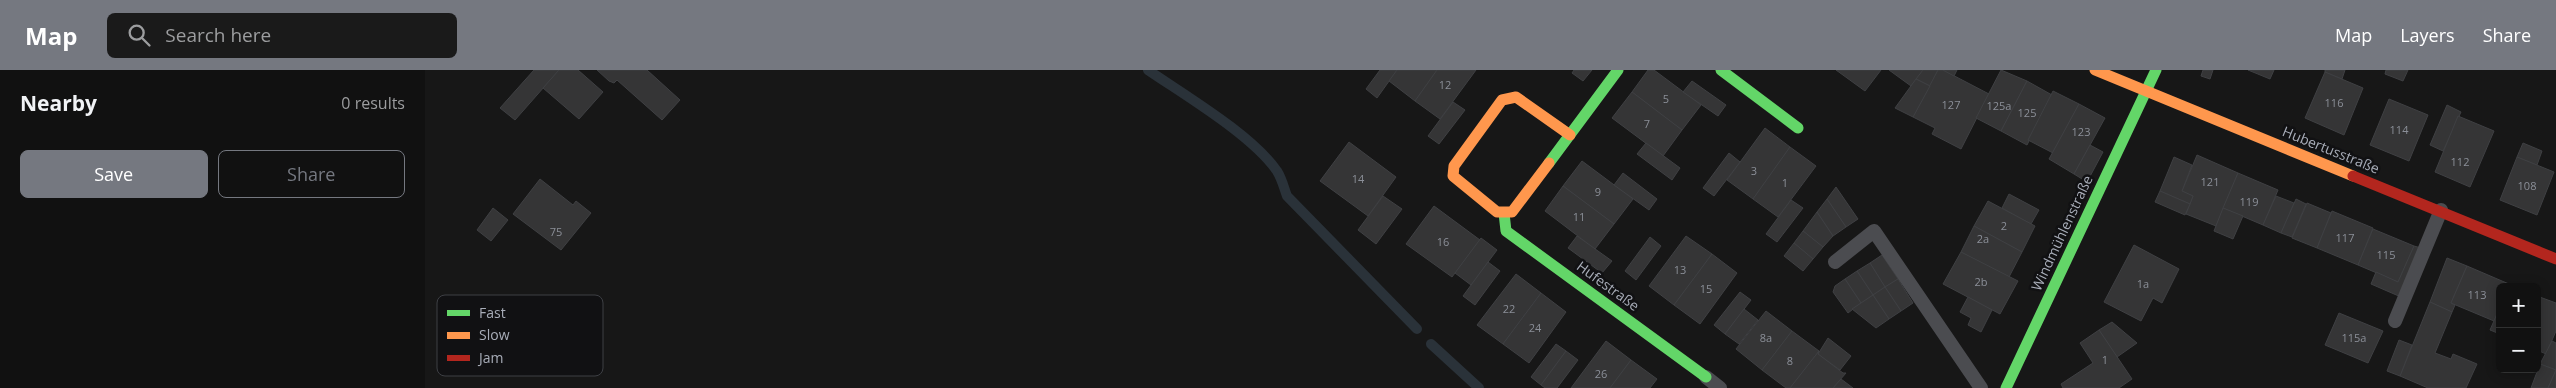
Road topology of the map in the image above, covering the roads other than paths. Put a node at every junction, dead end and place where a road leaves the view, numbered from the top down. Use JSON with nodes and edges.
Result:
{"nodes":[{"id":1,"x":1618,"y":70,"type":"edge"},
{"id":2,"x":1721,"y":70,"type":"edge"},
{"id":3,"x":2095,"y":70,"type":"edge"},
{"id":4,"x":2156,"y":70,"type":"edge"},
{"id":5,"x":2145,"y":92,"type":"junction"},
{"id":6,"x":1798,"y":128,"type":"dead end"},
{"id":7,"x":1571,"y":135,"type":"junction"},
{"id":8,"x":2441,"y":210,"type":"junction"},
{"id":9,"x":1504,"y":213,"type":"junction"},
{"id":10,"x":2556,"y":258,"type":"edge"},
{"id":11,"x":1835,"y":262,"type":"dead end"},
{"id":12,"x":2395,"y":321,"type":"dead end"},
{"id":13,"x":1706,"y":377,"type":"joint"},
{"id":14,"x":1720,"y":388,"type":"edge"},
{"id":15,"x":1981,"y":388,"type":"edge"},
{"id":16,"x":2006,"y":388,"type":"edge"}],
"edges":[{"from":1,"to":7,"type":"street"},
{"from":2,"to":6,"type":"street"},
{"from":3,"to":5,"type":"street","name":"Hubertusstraße"},
{"from":4,"to":5,"type":"street","name":"Windmühlenstraße"},
{"from":5,"to":8,"type":"street","name":"Hubertusstraße"},
{"from":5,"to":16,"type":"street","name":"Windmühlenstraße"},
{"from":7,"to":9,"type":"street"},
{"from":7,"to":9,"type":"street"},
{"from":8,"to":10,"type":"street","name":"Hubertusstraße"},
{"from":8,"to":12,"type":"lane"},
{"from":9,"to":13,"type":"street","name":"Hufestraße"},
{"from":11,"to":15,"type":"lane"},
{"from":13,"to":14,"type":"lane"}]}
